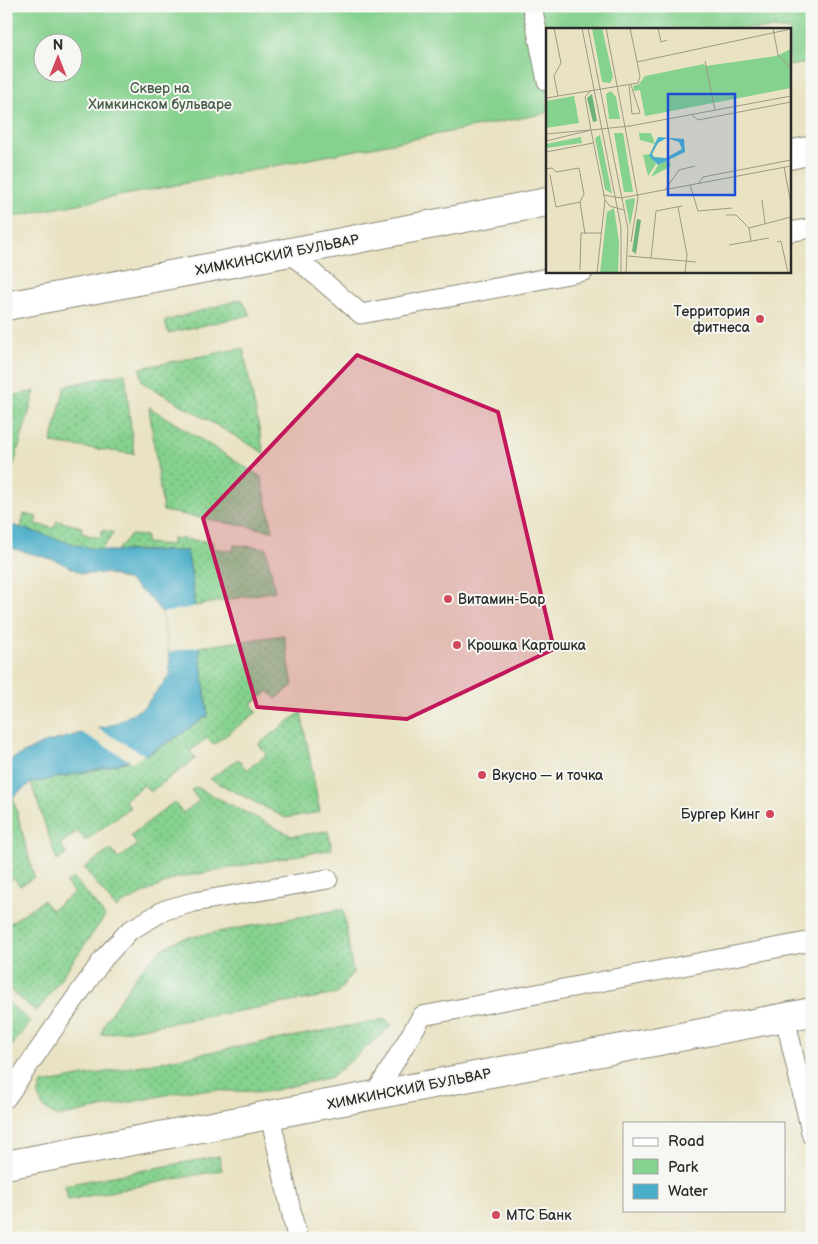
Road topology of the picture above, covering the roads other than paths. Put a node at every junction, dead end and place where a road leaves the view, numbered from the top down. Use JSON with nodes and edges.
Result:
{"nodes":[{"id":1,"x":532,"y":6,"type":"edge"},
{"id":2,"x":546,"y":76,"type":"edge"},
{"id":3,"x":812,"y":150,"type":"edge"},
{"id":4,"x":790,"y":155,"type":"edge"},
{"id":5,"x":546,"y":202,"type":"edge"},
{"id":6,"x":812,"y":228,"type":"edge"},
{"id":7,"x":790,"y":232,"type":"edge"},
{"id":8,"x":289,"y":252,"type":"junction"},
{"id":9,"x":579,"y":272,"type":"edge"},
{"id":10,"x":6,"y":306,"type":"edge"},
{"id":11,"x":328,"y":879,"type":"dead end"},
{"id":12,"x":812,"y":941,"type":"edge"},
{"id":13,"x":812,"y":1012,"type":"edge"},
{"id":14,"x":785,"y":1017,"type":"junction"},
{"id":15,"x":374,"y":1096,"type":"junction"},
{"id":16,"x":6,"y":1098,"type":"edge"},
{"id":17,"x":270,"y":1115,"type":"junction"},
{"id":18,"x":812,"y":1136,"type":"edge"},
{"id":19,"x":6,"y":1166,"type":"edge"},
{"id":20,"x":297,"y":1238,"type":"edge"}],
"edges":[{"from":1,"to":2,"type":"lane"},
{"from":3,"to":4,"type":"main road"},
{"from":5,"to":8,"type":"main road","name":"ХИМКИНСКИЙ БУЛЬВАР"},
{"from":6,"to":7,"type":"lane"},
{"from":8,"to":9,"type":"lane"},
{"from":8,"to":10,"type":"main road","name":"ХИМКИНСКИЙ БУЛЬВАР"},
{"from":11,"to":16,"type":"lane"},
{"from":12,"to":15,"type":"lane"},
{"from":13,"to":14,"type":"main road","name":"ХИМКИНСКИЙ БУЛЬВАР"},
{"from":14,"to":15,"type":"main road","name":"ХИМКИНСКИЙ БУЛЬВАР"},
{"from":14,"to":18,"type":"lane"},
{"from":15,"to":17,"type":"main road","name":"ХИМКИНСКИЙ БУЛЬВАР"},
{"from":17,"to":19,"type":"main road","name":"ХИМКИНСКИЙ БУЛЬВАР"},
{"from":17,"to":20,"type":"lane"}]}
